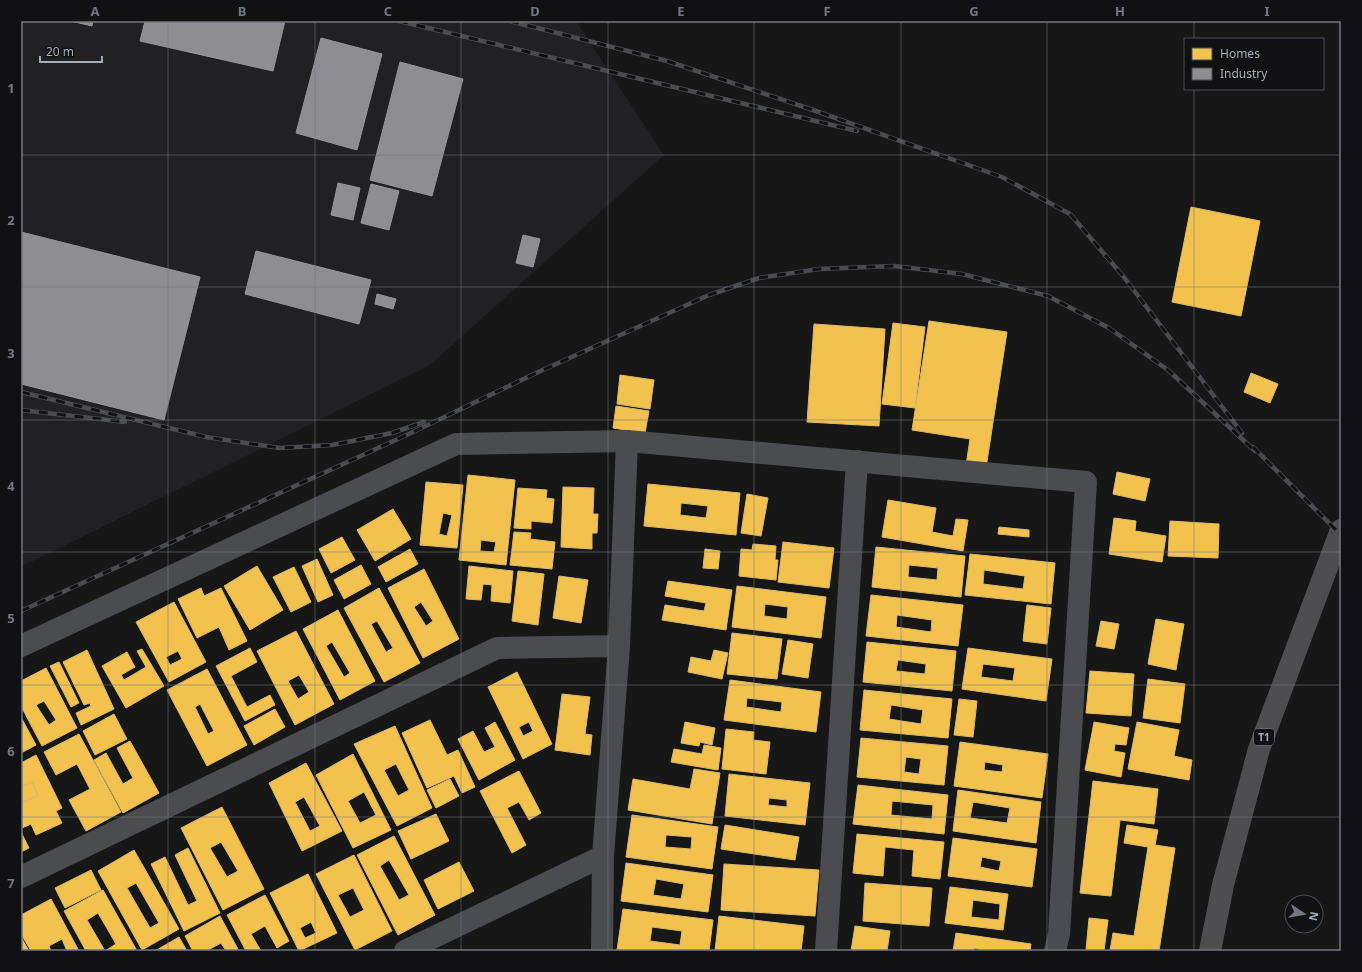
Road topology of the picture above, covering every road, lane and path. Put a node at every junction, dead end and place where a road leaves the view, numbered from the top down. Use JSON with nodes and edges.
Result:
{"nodes":[{"id":1,"x":627,"y":441,"type":"junction"},
{"id":2,"x":858,"y":462,"type":"junction"},
{"id":3,"x":1341,"y":530,"type":"edge"},
{"id":4,"x":21,"y":646,"type":"edge"},
{"id":5,"x":619,"y":646,"type":"junction"},
{"id":6,"x":602,"y":856,"type":"junction"},
{"id":7,"x":21,"y":877,"type":"edge"},
{"id":8,"x":405,"y":951,"type":"edge"},
{"id":9,"x":602,"y":951,"type":"edge"},
{"id":10,"x":826,"y":951,"type":"edge"},
{"id":11,"x":1055,"y":951,"type":"edge"},
{"id":12,"x":1210,"y":951,"type":"edge"}],
"edges":[{"from":1,"to":2,"type":"street"},
{"from":1,"to":4,"type":"street"},
{"from":1,"to":5,"type":"street"},
{"from":2,"to":10,"type":"street"},
{"from":2,"to":11,"type":"street"},
{"from":3,"to":12,"type":"highway","number":"T1"},
{"from":5,"to":6,"type":"street"},
{"from":5,"to":7,"type":"street"},
{"from":6,"to":8,"type":"street"},
{"from":6,"to":9,"type":"street"}]}
